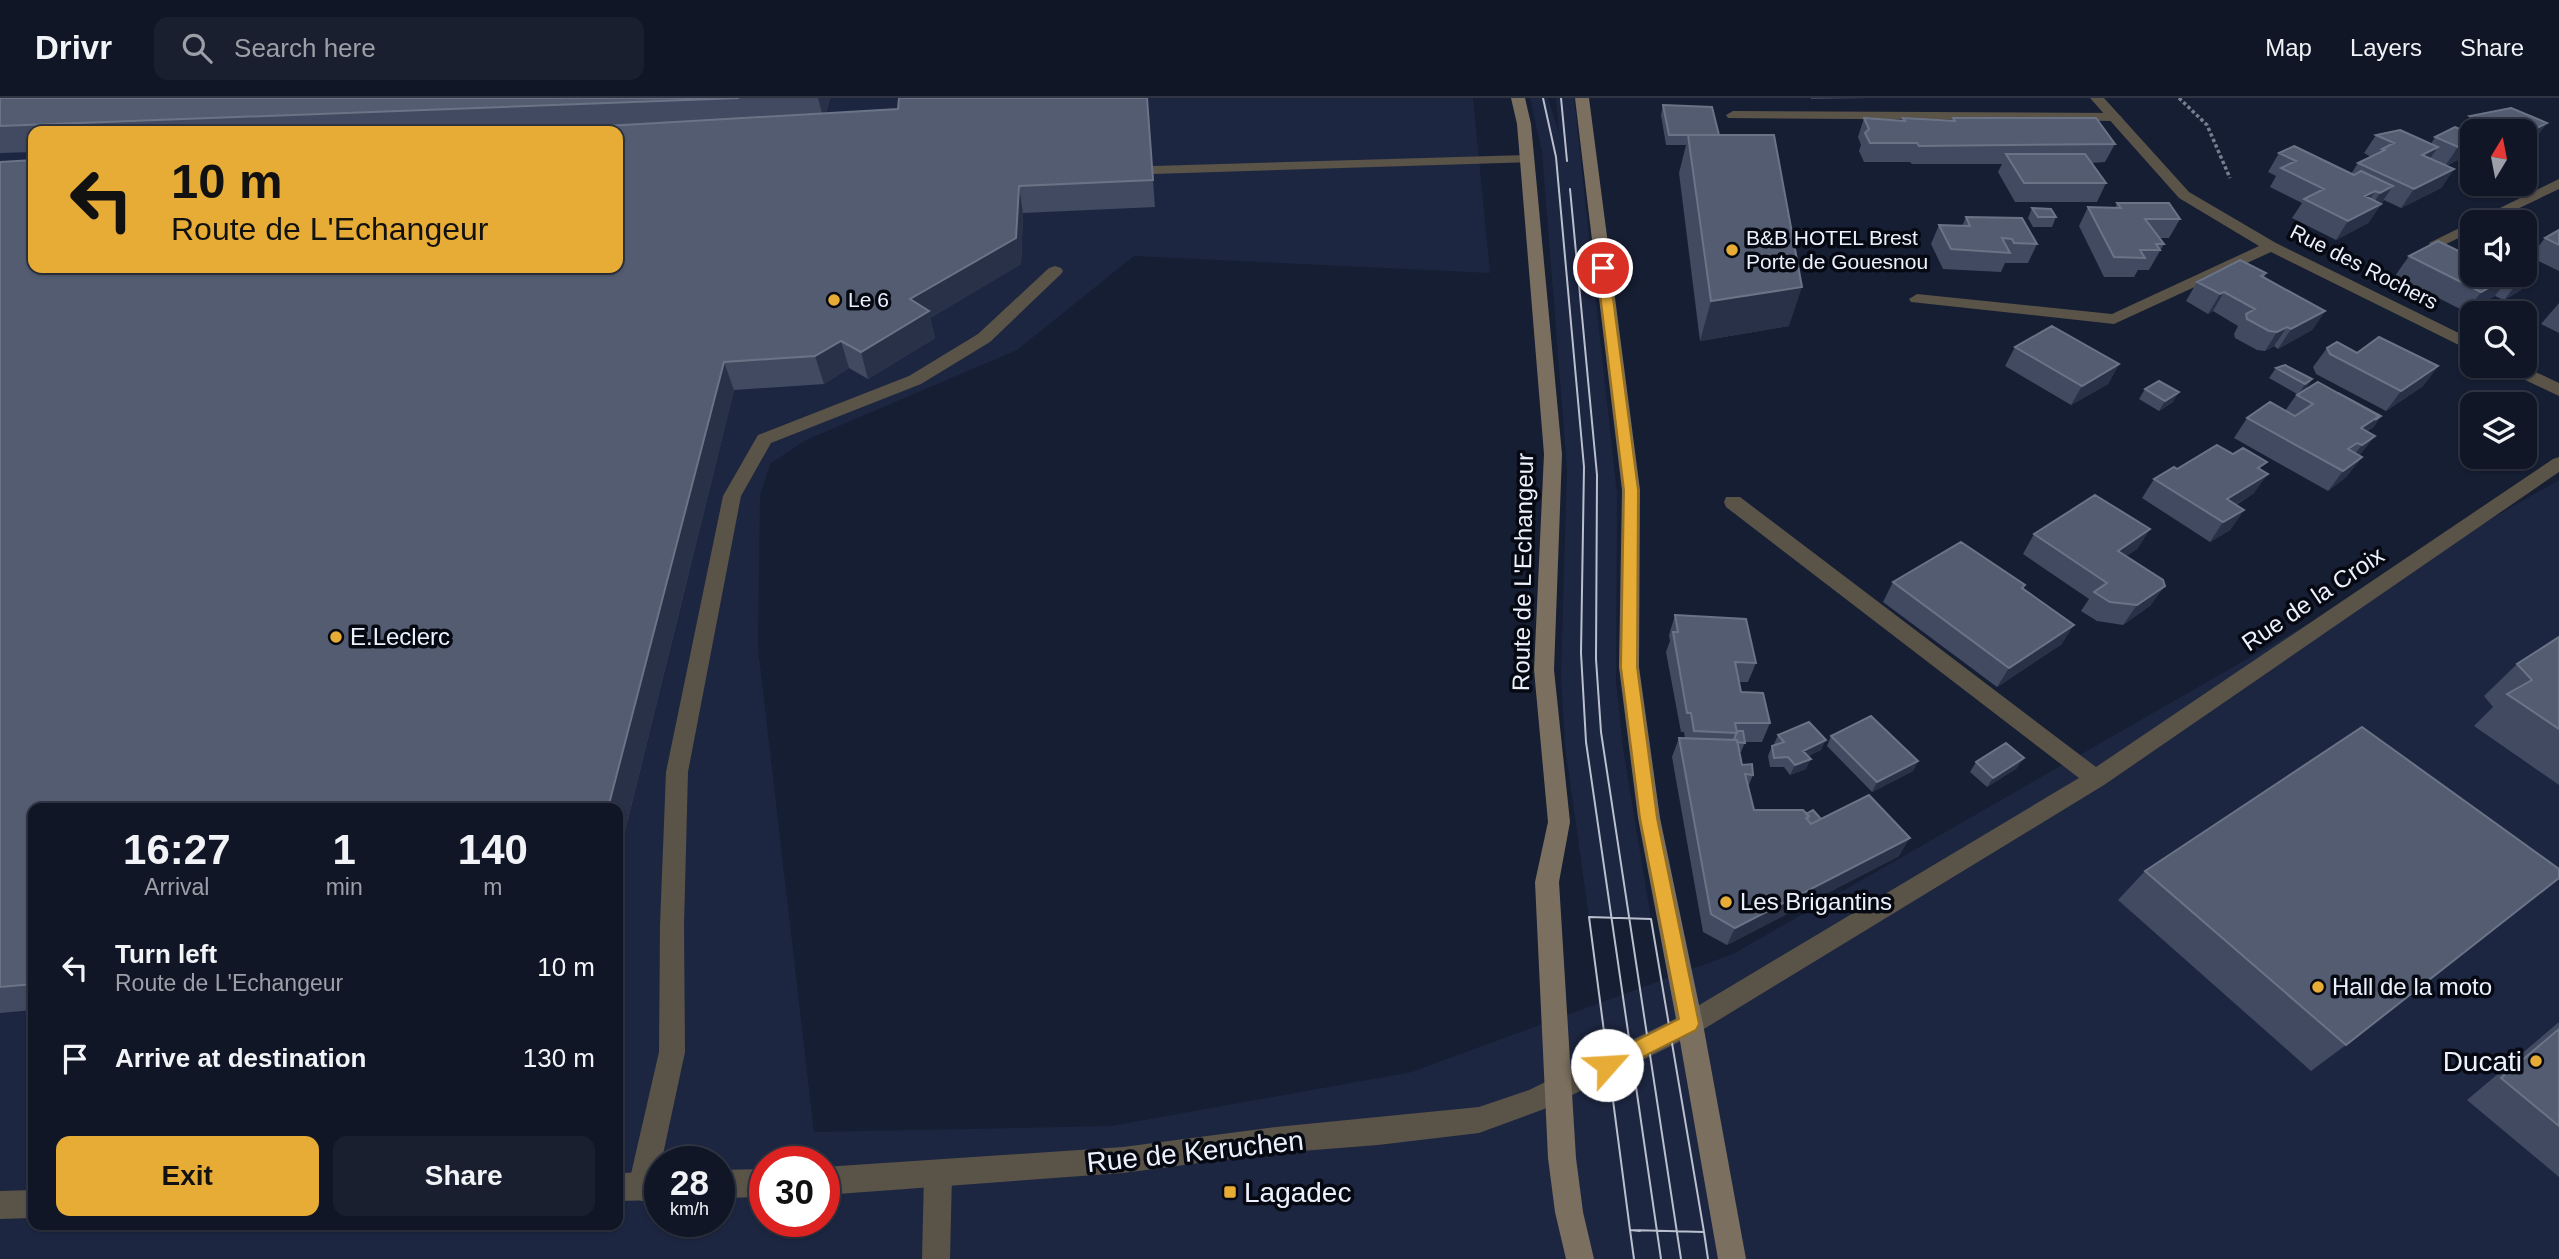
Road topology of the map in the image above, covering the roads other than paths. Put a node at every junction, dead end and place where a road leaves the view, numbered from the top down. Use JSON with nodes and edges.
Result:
{"nodes":[{"id":1,"x":1518,"y":98,"type":"edge"},
{"id":2,"x":1582,"y":98,"type":"edge"},
{"id":3,"x":2097,"y":98,"type":"edge"},
{"id":4,"x":1733,"y":115,"type":"dead end"},
{"id":5,"x":2115,"y":117,"type":"junction"},
{"id":6,"x":1527,"y":159,"type":"junction"},
{"id":7,"x":1153,"y":170,"type":"edge"},
{"id":8,"x":2559,"y":183,"type":"edge"},
{"id":9,"x":2504,"y":210,"type":"edge"},
{"id":10,"x":2460,"y":232,"type":"edge"},
{"id":11,"x":2437,"y":243,"type":"edge"},
{"id":12,"x":2272,"y":246,"type":"junction"},
{"id":13,"x":1055,"y":271,"type":"dead end"},
{"id":14,"x":1917,"y":299,"type":"dead end"},
{"id":15,"x":2460,"y":340,"type":"edge"},
{"id":16,"x":2534,"y":378,"type":"edge"},
{"id":17,"x":2559,"y":390,"type":"edge"},
{"id":18,"x":2559,"y":463,"type":"edge"},
{"id":19,"x":1733,"y":502,"type":"dead end"},
{"id":20,"x":2096,"y":779,"type":"junction"},
{"id":21,"x":1690,"y":1024,"type":"junction"},
{"id":22,"x":1559,"y":1088,"type":"junction"},
{"id":23,"x":938,"y":1174,"type":"junction"},
{"id":24,"x":840,"y":1180,"type":"edge"},
{"id":25,"x":640,"y":1187,"type":"edge"},
{"id":26,"x":28,"y":1204,"type":"edge"},
{"id":27,"x":0,"y":1205,"type":"edge"},
{"id":28,"x":936,"y":1259,"type":"edge"},
{"id":29,"x":1580,"y":1259,"type":"edge"},
{"id":30,"x":1732,"y":1259,"type":"edge"}],
"edges":[{"from":1,"to":6,"type":"main road","name":"Route de L'Echangeur"},
{"from":2,"to":21,"type":"main road"},
{"from":3,"to":5,"type":"street","name":"Rue des Rochers"},
{"from":4,"to":5,"type":"street"},
{"from":5,"to":12,"type":"street","name":"Rue des Rochers"},
{"from":6,"to":7,"type":"street"},
{"from":6,"to":22,"type":"main road","name":"Route de L'Echangeur"},
{"from":8,"to":9,"type":"street"},
{"from":10,"to":11,"type":"street"},
{"from":12,"to":14,"type":"street","name":"Rue des Rochers"},
{"from":12,"to":15,"type":"street","name":"Rue des Rochers"},
{"from":13,"to":25,"type":"street"},
{"from":16,"to":17,"type":"street"},
{"from":18,"to":20,"type":"street","name":"Rue de la Croix"},
{"from":19,"to":20,"type":"street"},
{"from":20,"to":21,"type":"street","name":"Rue de la Croix"},
{"from":21,"to":22,"type":"street","name":"Rue de Keruchen"},
{"from":21,"to":30,"type":"main road"},
{"from":22,"to":23,"type":"street","name":"Rue de Keruchen"},
{"from":22,"to":29,"type":"main road","name":"Route de L'Echangeur"},
{"from":23,"to":24,"type":"street","name":"Rue de Keruchen"},
{"from":23,"to":28,"type":"street"},
{"from":26,"to":27,"type":"street"}]}
